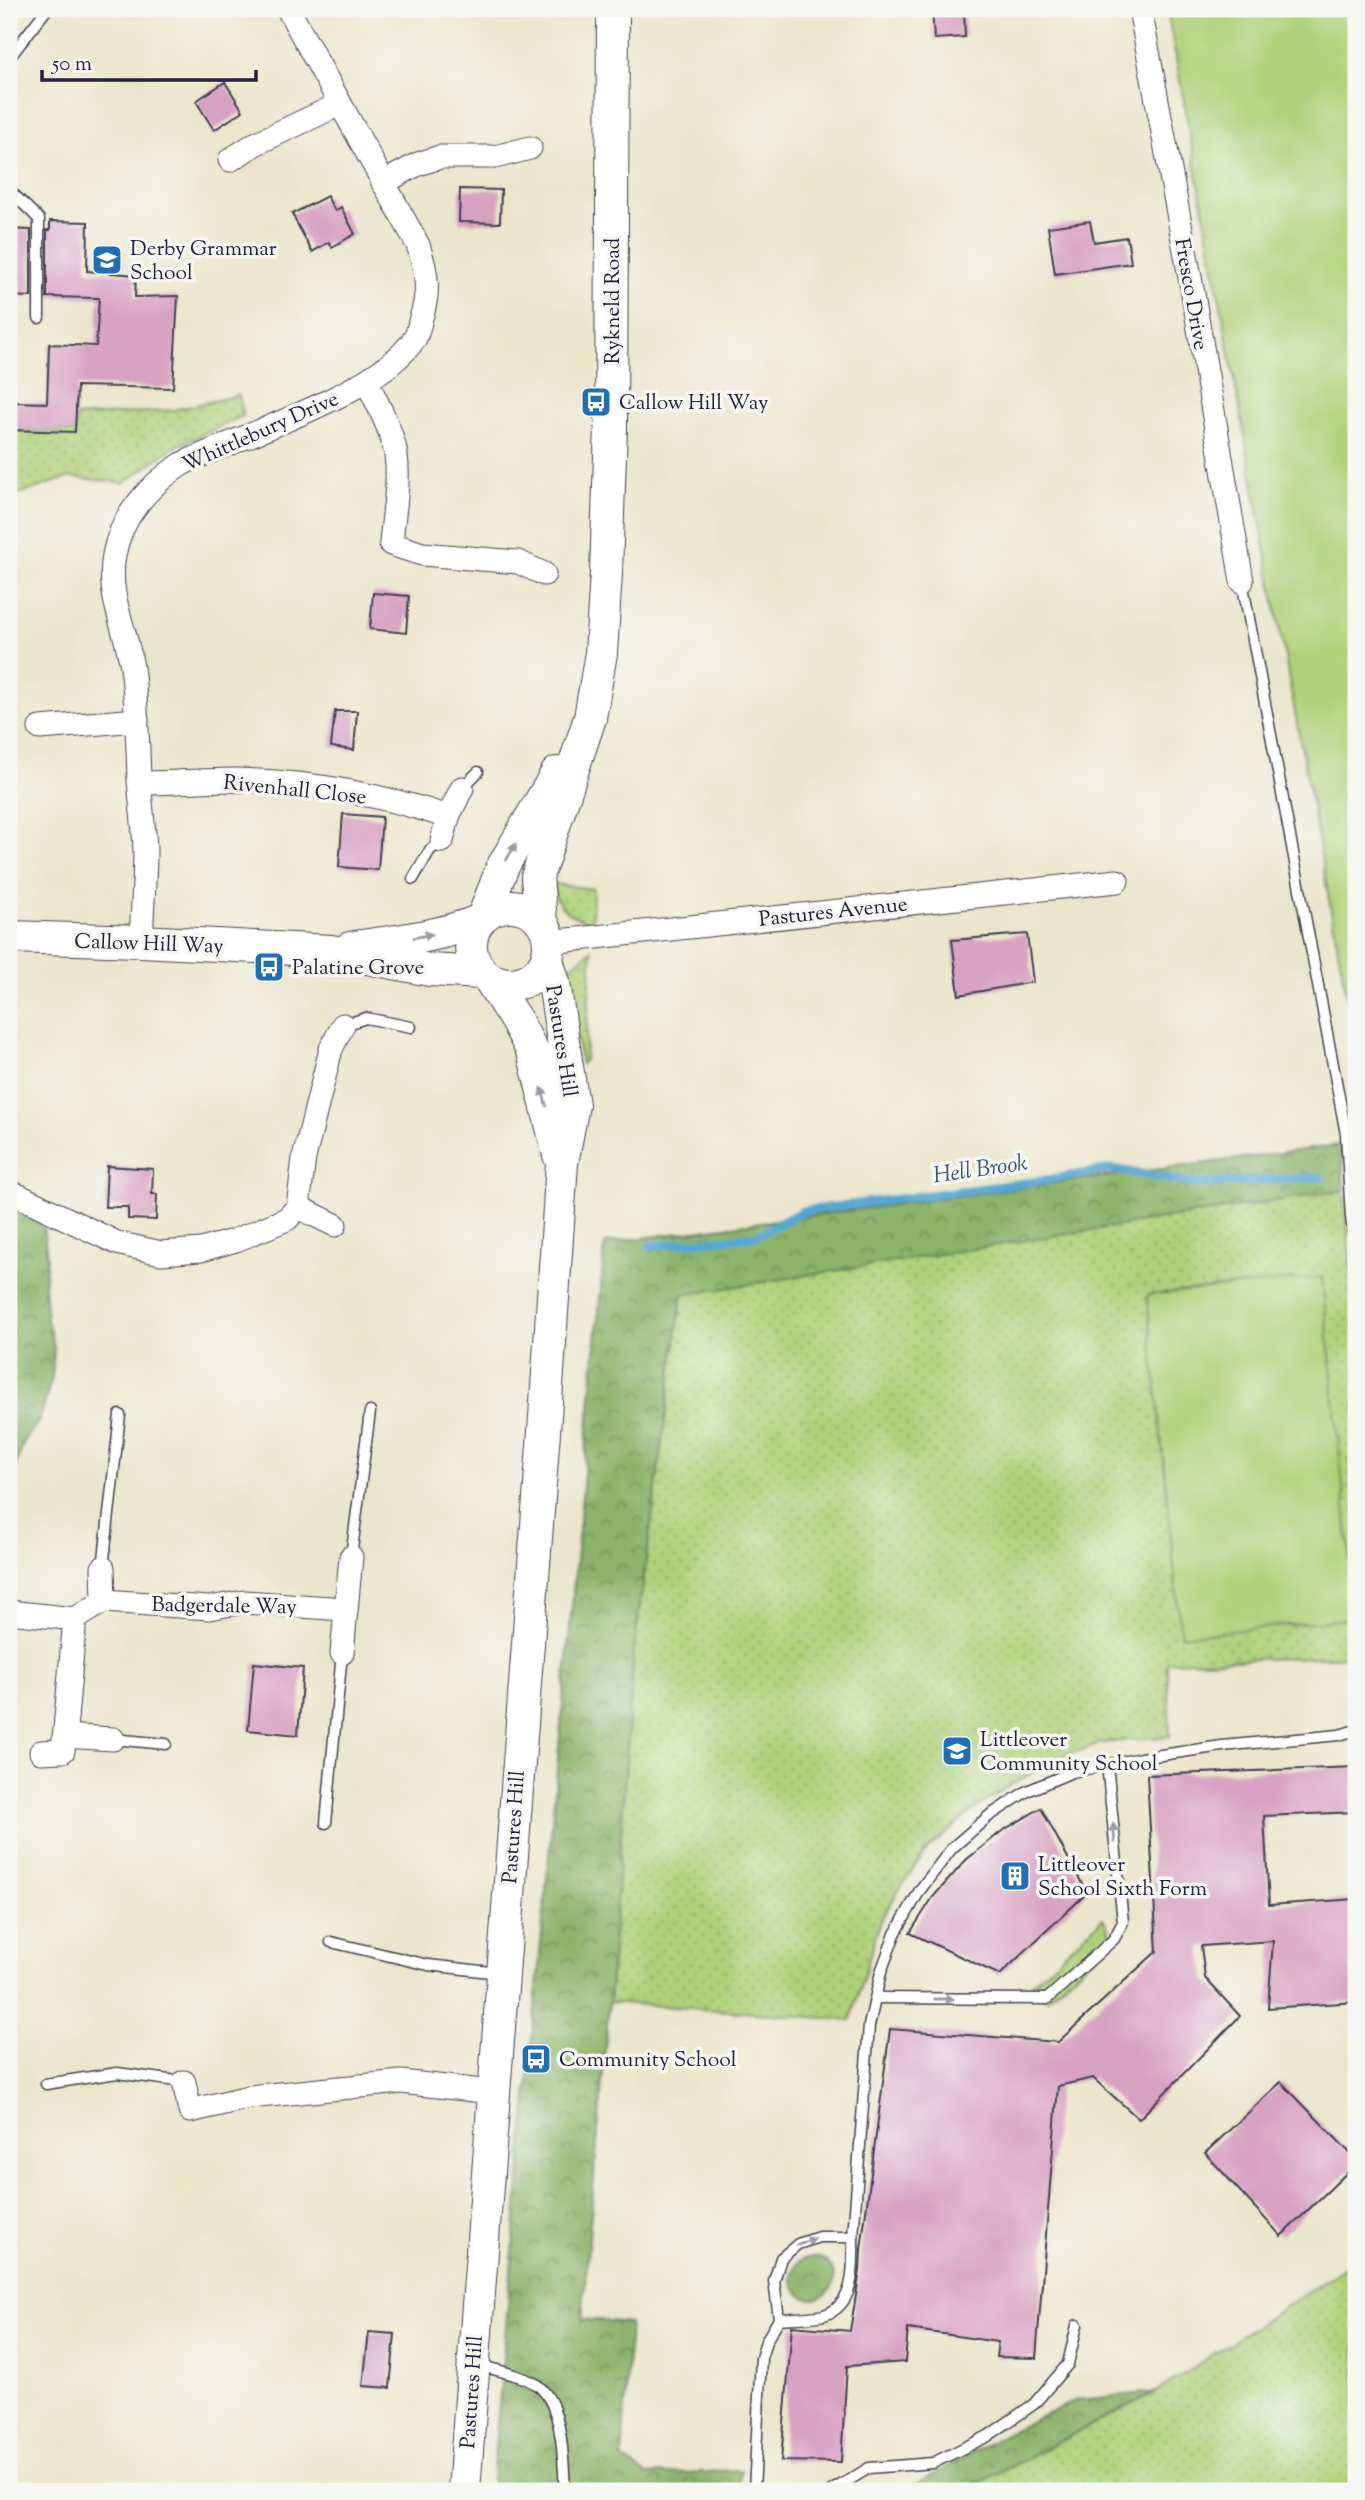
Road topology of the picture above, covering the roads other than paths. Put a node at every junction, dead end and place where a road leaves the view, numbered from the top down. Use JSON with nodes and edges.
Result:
{"nodes":[{"id":1,"x":47,"y":9,"type":"edge"},
{"id":2,"x":288,"y":9,"type":"edge"},
{"id":3,"x":613,"y":9,"type":"edge"},
{"id":4,"x":1140,"y":9,"type":"edge"},
{"id":5,"x":9,"y":58,"type":"edge"},
{"id":6,"x":340,"y":103,"type":"junction"},
{"id":7,"x":530,"y":148,"type":"dead end"},
{"id":8,"x":230,"y":160,"type":"dead end"},
{"id":9,"x":383,"y":183,"type":"junction"},
{"id":10,"x":9,"y":190,"type":"edge"},
{"id":11,"x":38,"y":318,"type":"dead end"},
{"id":12,"x":367,"y":382,"type":"junction"},
{"id":13,"x":544,"y":574,"type":"dead end"},
{"id":14,"x":1242,"y":580,"type":"joint"},
{"id":15,"x":590,"y":718,"type":"junction"},
{"id":16,"x":137,"y":720,"type":"junction"},
{"id":17,"x":40,"y":728,"type":"dead end"},
{"id":18,"x":470,"y":780,"type":"dead end"},
{"id":19,"x":140,"y":783,"type":"junction"},
{"id":20,"x":448,"y":817,"type":"junction"},
{"id":21,"x":442,"y":841,"type":"joint"},
{"id":22,"x":413,"y":879,"type":"dead end"},
{"id":23,"x":1117,"y":881,"type":"dead end"},
{"id":24,"x":481,"y":918,"type":"junction"},
{"id":25,"x":9,"y":937,"type":"edge"},
{"id":26,"x":141,"y":941,"type":"junction"},
{"id":27,"x":546,"y":941,"type":"junction"},
{"id":28,"x":331,"y":951,"type":"junction"},
{"id":29,"x":485,"y":976,"type":"junction"},
{"id":30,"x":343,"y":1026,"type":"joint"},
{"id":31,"x":411,"y":1027,"type":"dead end"},
{"id":32,"x":562,"y":1163,"type":"junction"},
{"id":33,"x":9,"y":1191,"type":"edge"},
{"id":34,"x":298,"y":1207,"type":"junction"},
{"id":35,"x":335,"y":1226,"type":"dead end"},
{"id":36,"x":1356,"y":1254,"type":"edge"},
{"id":37,"x":370,"y":1412,"type":"dead end"},
{"id":38,"x":120,"y":1415,"type":"dead end"},
{"id":39,"x":351,"y":1557,"type":"joint"},
{"id":40,"x":103,"y":1568,"type":"joint"},
{"id":41,"x":104,"y":1601,"type":"junction"},
{"id":42,"x":344,"y":1609,"type":"junction"},
{"id":43,"x":9,"y":1612,"type":"edge"},
{"id":44,"x":75,"y":1619,"type":"junction"},
{"id":45,"x":342,"y":1653,"type":"joint"},
{"id":46,"x":1356,"y":1730,"type":"edge"},
{"id":47,"x":64,"y":1736,"type":"junction"},
{"id":48,"x":113,"y":1739,"type":"joint"},
{"id":49,"x":166,"y":1744,"type":"dead end"},
{"id":50,"x":41,"y":1752,"type":"dead end"},
{"id":51,"x":1107,"y":1764,"type":"junction"},
{"id":52,"x":326,"y":1823,"type":"dead end"},
{"id":53,"x":331,"y":1942,"type":"dead end"},
{"id":54,"x":502,"y":1973,"type":"junction"},
{"id":55,"x":876,"y":1998,"type":"junction"},
{"id":56,"x":184,"y":2082,"type":"joint"},
{"id":57,"x":46,"y":2084,"type":"dead end"},
{"id":58,"x":492,"y":2092,"type":"junction"},
{"id":59,"x":853,"y":2236,"type":"junction"},
{"id":60,"x":779,"y":2319,"type":"junction"},
{"id":61,"x":1077,"y":2325,"type":"dead end"},
{"id":62,"x":472,"y":2364,"type":"junction"},
{"id":63,"x":464,"y":2491,"type":"edge"},
{"id":64,"x":565,"y":2491,"type":"edge"},
{"id":65,"x":754,"y":2491,"type":"edge"},
{"id":66,"x":831,"y":2491,"type":"edge"}],
"edges":[{"from":1,"to":5,"type":"lane"},
{"from":2,"to":6,"type":"street","name":"Whittlebury Drive"},
{"from":3,"to":15,"type":"street","name":"Rykneld Road"},
{"from":4,"to":14,"type":"street","name":"Fresco Drive"},
{"from":6,"to":8,"type":"street"},
{"from":6,"to":9,"type":"street","name":"Whittlebury Drive"},
{"from":7,"to":9,"type":"street"},
{"from":9,"to":12,"type":"street","name":"Whittlebury Drive"},
{"from":10,"to":11,"type":"lane"},
{"from":12,"to":13,"type":"street"},
{"from":12,"to":16,"type":"street","name":"Whittlebury Drive"},
{"from":14,"to":36,"type":"lane"},
{"from":24,"to":15,"type":"street","name":"Rykneld Road","one_way":true},
{"from":15,"to":27,"type":"street","name":"Rykneld Road"},
{"from":16,"to":17,"type":"street"},
{"from":16,"to":19,"type":"street","name":"Whittlebury Drive"},
{"from":18,"to":20,"type":"street"},
{"from":19,"to":20,"type":"street","name":"Rivenhall Close"},
{"from":19,"to":26,"type":"street","name":"Whittlebury Drive"},
{"from":20,"to":21,"type":"street"},
{"from":21,"to":22,"type":"lane"},
{"from":23,"to":27,"type":"street","name":"Pastures Avenue"},
{"from":24,"to":27,"type":"street"},
{"from":28,"to":24,"type":"street","name":"Callow Hill Way","one_way":true},
{"from":24,"to":29,"type":"street"},
{"from":25,"to":26,"type":"street","name":"Callow Hill Way"},
{"from":26,"to":28,"type":"street","name":"Callow Hill Way"},
{"from":27,"to":29,"type":"street"},
{"from":27,"to":32,"type":"street","name":"Pastures Hill"},
{"from":28,"to":29,"type":"street","name":"Callow Hill Way"},
{"from":32,"to":29,"type":"street","name":"Pastures Hill","one_way":true},
{"from":30,"to":31,"type":"lane"},
{"from":30,"to":34,"type":"street"},
{"from":32,"to":54,"type":"street","name":"Pastures Hill"},
{"from":33,"to":34,"type":"street"},
{"from":34,"to":35,"type":"street"},
{"from":37,"to":39,"type":"lane"},
{"from":38,"to":40,"type":"lane"},
{"from":39,"to":42,"type":"street"},
{"from":40,"to":41,"type":"street"},
{"from":41,"to":42,"type":"street","name":"Badgerdale Way"},
{"from":41,"to":44,"type":"street"},
{"from":42,"to":45,"type":"street"},
{"from":43,"to":44,"type":"street"},
{"from":44,"to":47,"type":"street"},
{"from":45,"to":52,"type":"lane"},
{"from":46,"to":51,"type":"lane"},
{"from":47,"to":48,"type":"street"},
{"from":47,"to":50,"type":"street"},
{"from":48,"to":49,"type":"lane"},
{"from":51,"to":55,"type":"lane"},
{"from":55,"to":51,"type":"lane","one_way":true},
{"from":53,"to":54,"type":"lane"},
{"from":54,"to":58,"type":"street","name":"Pastures Hill"},
{"from":55,"to":59,"type":"lane"},
{"from":56,"to":57,"type":"lane"},
{"from":56,"to":58,"type":"street"},
{"from":58,"to":62,"type":"street","name":"Pastures Hill"},
{"from":59,"to":60,"type":"lane"},
{"from":60,"to":59,"type":"lane","one_way":true},
{"from":60,"to":65,"type":"lane"},
{"from":61,"to":66,"type":"lane"},
{"from":62,"to":63,"type":"street","name":"Pastures Hill"},
{"from":62,"to":64,"type":"lane"}]}
